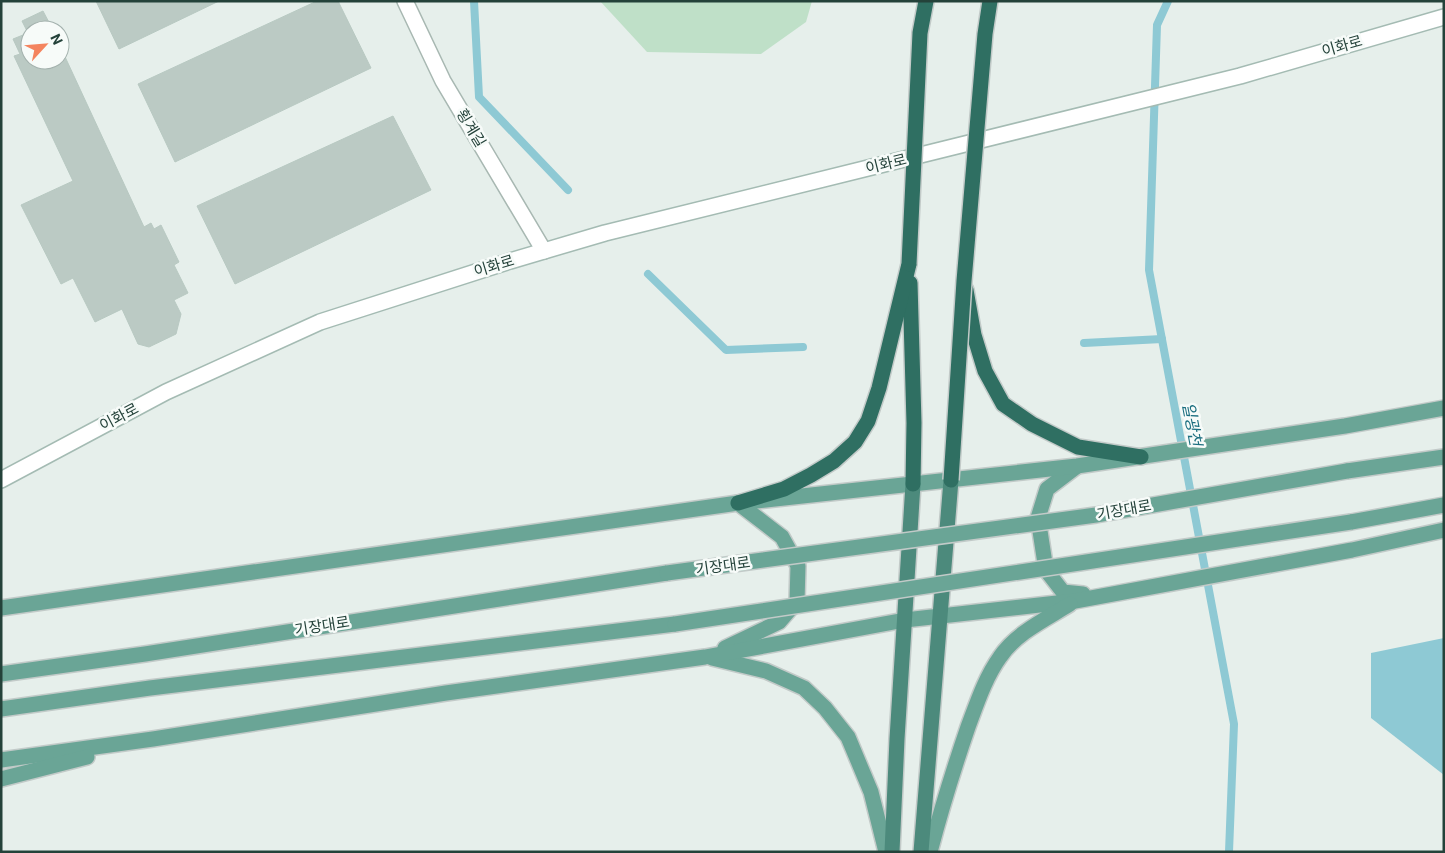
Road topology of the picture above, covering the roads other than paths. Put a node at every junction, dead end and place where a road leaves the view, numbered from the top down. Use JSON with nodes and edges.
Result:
{"nodes":[{"id":1,"x":405,"y":1,"type":"edge"},
{"id":2,"x":926,"y":1,"type":"edge"},
{"id":3,"x":990,"y":1,"type":"edge"},
{"id":4,"x":1444,"y":17,"type":"edge"},
{"id":5,"x":544,"y":251,"type":"junction"},
{"id":6,"x":909,"y":264,"type":"junction"},
{"id":7,"x":964,"y":281,"type":"junction"},
{"id":8,"x":1444,"y":408,"type":"edge"},
{"id":9,"x":1141,"y":457,"type":"junction"},
{"id":10,"x":1444,"y":457,"type":"edge"},
{"id":11,"x":1077,"y":466,"type":"junction"},
{"id":12,"x":1,"y":480,"type":"edge"},
{"id":13,"x":950,"y":480,"type":"junction"},
{"id":14,"x":913,"y":484,"type":"junction"},
{"id":15,"x":738,"y":503,"type":"junction"},
{"id":16,"x":1444,"y":504,"type":"edge"},
{"id":17,"x":1444,"y":530,"type":"edge"},
{"id":18,"x":1100,"y":596,"type":"junction"},
{"id":19,"x":1075,"y":601,"type":"junction"},
{"id":20,"x":1,"y":608,"type":"edge"},
{"id":21,"x":940,"y":617,"type":"junction"},
{"id":22,"x":905,"y":620,"type":"junction"},
{"id":23,"x":706,"y":657,"type":"junction"},
{"id":24,"x":1,"y":674,"type":"edge"},
{"id":25,"x":1,"y":709,"type":"edge"},
{"id":26,"x":153,"y":739,"type":"junction"},
{"id":27,"x":1,"y":760,"type":"edge"},
{"id":28,"x":1,"y":779,"type":"edge"},
{"id":29,"x":886,"y":852,"type":"edge"},
{"id":30,"x":892,"y":852,"type":"edge"},
{"id":31,"x":921,"y":852,"type":"edge"},
{"id":32,"x":930,"y":852,"type":"edge"}],
"edges":[{"from":1,"to":5,"type":"main road","name":"횡계길"},
{"from":2,"to":6,"type":"highway","bridge":true},
{"from":3,"to":7,"type":"highway","bridge":true},
{"from":4,"to":5,"type":"main road","name":"이화로"},
{"from":5,"to":12,"type":"main road","name":"이화로"},
{"from":6,"to":14,"type":"highway"},
{"from":6,"to":15,"type":"highway"},
{"from":7,"to":9,"type":"highway","bridge":true},
{"from":7,"to":13,"type":"highway","bridge":true},
{"from":8,"to":9,"type":"main road"},
{"from":9,"to":11,"type":"main road"},
{"from":10,"to":24,"type":"main road","name":"기장대로","bridge":true},
{"from":11,"to":13,"type":"main road"},
{"from":11,"to":18,"type":"main road"},
{"from":13,"to":14,"type":"main road"},
{"from":13,"to":21,"type":"highway"},
{"from":14,"to":15,"type":"main road"},
{"from":14,"to":22,"type":"highway"},
{"from":15,"to":20,"type":"main road"},
{"from":15,"to":23,"type":"main road"},
{"from":16,"to":25,"type":"main road","bridge":true},
{"from":17,"to":18,"type":"main road"},
{"from":18,"to":19,"type":"main road"},
{"from":19,"to":21,"type":"main road"},
{"from":19,"to":32,"type":"main road"},
{"from":21,"to":22,"type":"main road"},
{"from":21,"to":31,"type":"highway"},
{"from":22,"to":23,"type":"main road"},
{"from":22,"to":30,"type":"highway"},
{"from":23,"to":26,"type":"main road"},
{"from":23,"to":29,"type":"main road"},
{"from":26,"to":27,"type":"main road"},
{"from":26,"to":28,"type":"main road"}]}
